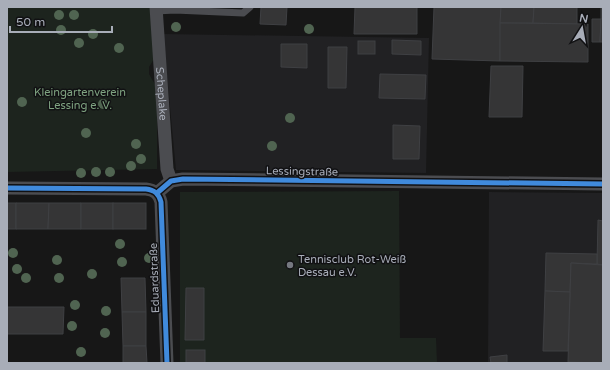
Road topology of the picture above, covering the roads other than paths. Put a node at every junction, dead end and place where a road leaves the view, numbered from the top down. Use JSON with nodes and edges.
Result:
{"nodes":[{"id":1,"x":250,"y":7,"type":"edge"},
{"id":2,"x":156,"y":9,"type":"edge"},
{"id":3,"x":171,"y":181,"type":"junction"},
{"id":4,"x":603,"y":184,"type":"edge"},
{"id":5,"x":7,"y":188,"type":"edge"},
{"id":6,"x":158,"y":193,"type":"junction"},
{"id":7,"x":167,"y":363,"type":"edge"}],
"edges":[{"from":1,"to":2,"type":"lane"},
{"from":2,"to":3,"type":"street","name":"Scheplake"},
{"from":3,"to":4,"type":"street","name":"Lessingstraße"},
{"from":3,"to":6,"type":"street"},
{"from":5,"to":6,"type":"street"},
{"from":6,"to":7,"type":"street","name":"Eduardstraße"}]}
